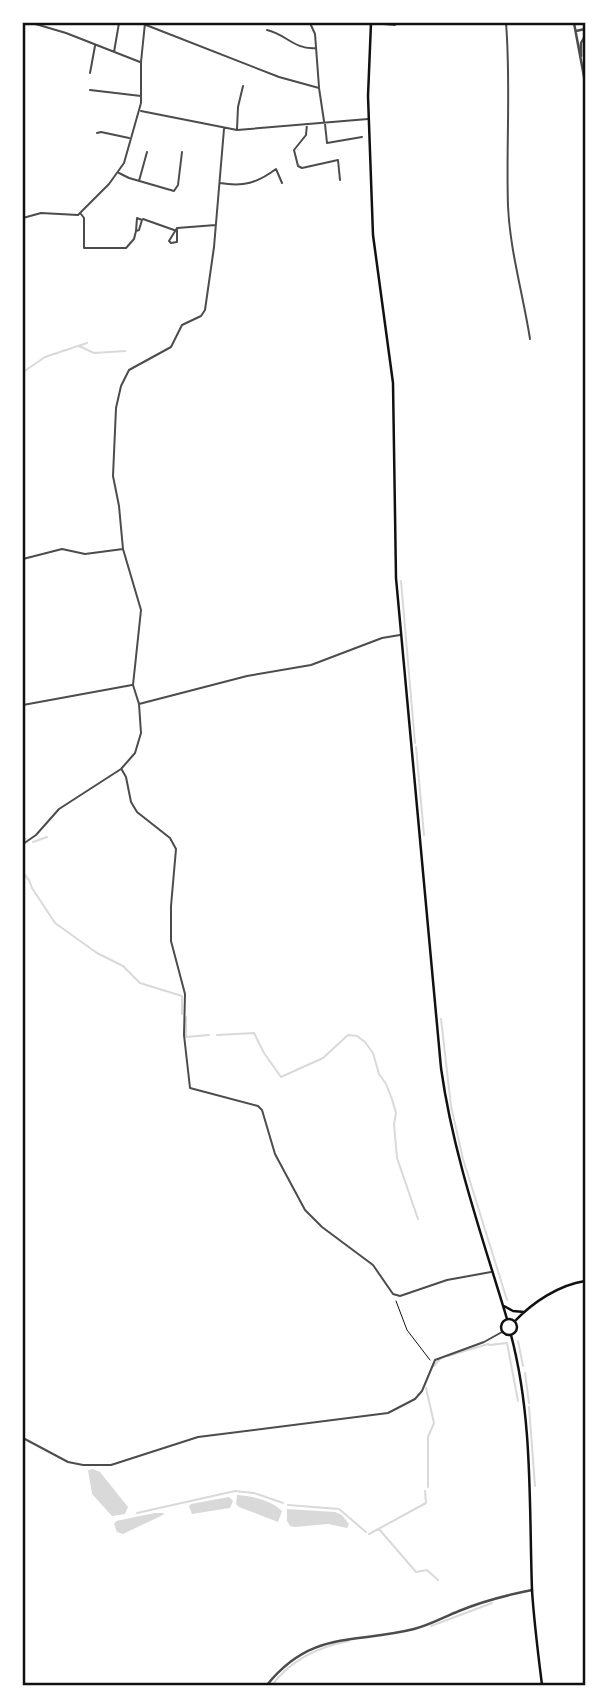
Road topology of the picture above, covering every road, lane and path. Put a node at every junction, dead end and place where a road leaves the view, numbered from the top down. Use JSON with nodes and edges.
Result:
{"nodes":[{"id":1,"x":32,"y":23,"type":"edge"},
{"id":2,"x":119,"y":23,"type":"edge"},
{"id":3,"x":310,"y":23,"type":"edge"},
{"id":4,"x":371,"y":23,"type":"edge"},
{"id":5,"x":395,"y":23,"type":"edge"},
{"id":6,"x":506,"y":23,"type":"edge"},
{"id":7,"x":574,"y":23,"type":"edge"},
{"id":8,"x":145,"y":24,"type":"edge"},
{"id":9,"x":585,"y":29,"type":"edge"},
{"id":10,"x":267,"y":30,"type":"dead end"},
{"id":11,"x":576,"y":31,"type":"junction"},
{"id":12,"x":585,"y":35,"type":"edge"},
{"id":13,"x":576,"y":36,"type":"junction"},
{"id":14,"x":96,"y":45,"type":"junction"},
{"id":15,"x":317,"y":48,"type":"junction"},
{"id":16,"x":114,"y":52,"type":"junction"},
{"id":17,"x":23,"y":54,"type":"edge"},
{"id":18,"x":580,"y":60,"type":"junction"},
{"id":19,"x":141,"y":62,"type":"junction"},
{"id":20,"x":90,"y":73,"type":"dead end"},
{"id":21,"x":24,"y":75,"type":"dead end"},
{"id":22,"x":585,"y":82,"type":"edge"},
{"id":23,"x":243,"y":86,"type":"dead end"},
{"id":24,"x":320,"y":88,"type":"junction"},
{"id":25,"x":90,"y":90,"type":"dead end"},
{"id":26,"x":142,"y":96,"type":"junction"},
{"id":27,"x":140,"y":111,"type":"junction"},
{"id":28,"x":368,"y":119,"type":"junction"},
{"id":29,"x":324,"y":122,"type":"junction"},
{"id":30,"x":307,"y":124,"type":"junction"},
{"id":31,"x":224,"y":130,"type":"junction"},
{"id":32,"x":237,"y":130,"type":"junction"},
{"id":33,"x":97,"y":133,"type":"dead end"},
{"id":34,"x":362,"y":137,"type":"dead end"},
{"id":35,"x":131,"y":139,"type":"junction"},
{"id":36,"x":147,"y":152,"type":"dead end"},
{"id":37,"x":182,"y":152,"type":"dead end"},
{"id":38,"x":118,"y":173,"type":"junction"},
{"id":39,"x":340,"y":180,"type":"dead end"},
{"id":40,"x":139,"y":181,"type":"junction"},
{"id":41,"x":219,"y":182,"type":"junction"},
{"id":42,"x":282,"y":183,"type":"dead end"},
{"id":43,"x":81,"y":213,"type":"junction"},
{"id":44,"x":23,"y":218,"type":"edge"},
{"id":45,"x":216,"y":225,"type":"junction"},
{"id":46,"x":530,"y":339,"type":"dead end"},
{"id":47,"x":123,"y":549,"type":"junction"},
{"id":48,"x":23,"y":559,"type":"edge"},
{"id":49,"x":401,"y":635,"type":"junction"},
{"id":50,"x":133,"y":685,"type":"junction"},
{"id":51,"x":139,"y":704,"type":"junction"},
{"id":52,"x":23,"y":705,"type":"edge"},
{"id":53,"x":121,"y":769,"type":"junction"},
{"id":54,"x":23,"y":844,"type":"edge"},
{"id":55,"x":493,"y":1271,"type":"junction"},
{"id":56,"x":585,"y":1281,"type":"edge"},
{"id":57,"x":395,"y":1295,"type":"junction"},
{"id":58,"x":503,"y":1306,"type":"junction"},
{"id":59,"x":524,"y":1312,"type":"junction"},
{"id":60,"x":507,"y":1319,"type":"junction"},
{"id":61,"x":515,"y":1321,"type":"junction"},
{"id":62,"x":502,"y":1332,"type":"junction"},
{"id":63,"x":511,"y":1335,"type":"junction"},
{"id":64,"x":433,"y":1362,"type":"junction"},
{"id":65,"x":23,"y":1438,"type":"edge"},
{"id":66,"x":532,"y":1590,"type":"junction"},
{"id":67,"x":267,"y":1685,"type":"edge"},
{"id":68,"x":542,"y":1685,"type":"edge"}],
"edges":[{"from":1,"to":14,"type":"street"},
{"from":2,"to":16,"type":"street"},
{"from":3,"to":15,"type":"street"},
{"from":4,"to":5,"type":"street"},
{"from":4,"to":28,"type":"main road"},
{"from":6,"to":46,"type":"street"},
{"from":7,"to":11,"type":"street"},
{"from":8,"to":19,"type":"street"},
{"from":8,"to":24,"type":"street"},
{"from":9,"to":11,"type":"street"},
{"from":10,"to":15,"type":"street"},
{"from":11,"to":13,"type":"street"},
{"from":12,"to":13,"type":"street"},
{"from":12,"to":18,"type":"street"},
{"from":13,"to":18,"type":"street"},
{"from":14,"to":16,"type":"street"},
{"from":14,"to":20,"type":"street"},
{"from":15,"to":24,"type":"street"},
{"from":16,"to":19,"type":"street"},
{"from":17,"to":21,"type":"street"},
{"from":18,"to":22,"type":"street"},
{"from":19,"to":26,"type":"street"},
{"from":23,"to":32,"type":"street"},
{"from":24,"to":29,"type":"street"},
{"from":25,"to":26,"type":"street"},
{"from":26,"to":27,"type":"street"},
{"from":27,"to":31,"type":"street"},
{"from":27,"to":35,"type":"street"},
{"from":28,"to":29,"type":"street"},
{"from":28,"to":49,"type":"main road"},
{"from":29,"to":30,"type":"street"},
{"from":29,"to":34,"type":"street"},
{"from":30,"to":32,"type":"street"},
{"from":30,"to":39,"type":"street"},
{"from":31,"to":32,"type":"street"},
{"from":31,"to":41,"type":"street"},
{"from":33,"to":35,"type":"street"},
{"from":35,"to":38,"type":"street"},
{"from":36,"to":40,"type":"street"},
{"from":37,"to":40,"type":"street"},
{"from":38,"to":40,"type":"street"},
{"from":38,"to":43,"type":"street"},
{"from":41,"to":42,"type":"street"},
{"from":41,"to":45,"type":"street"},
{"from":43,"to":44,"type":"street"},
{"from":43,"to":45,"type":"street"},
{"from":45,"to":47,"type":"street"},
{"from":47,"to":48,"type":"street"},
{"from":47,"to":50,"type":"street"},
{"from":49,"to":51,"type":"street"},
{"from":49,"to":55,"type":"main road"},
{"from":50,"to":51,"type":"street"},
{"from":50,"to":52,"type":"street"},
{"from":51,"to":53,"type":"street"},
{"from":53,"to":54,"type":"street"},
{"from":53,"to":57,"type":"street"},
{"from":55,"to":57,"type":"street"},
{"from":55,"to":58,"type":"main road"},
{"from":56,"to":59,"type":"main road"},
{"from":57,"to":64,"type":"path"},
{"from":58,"to":59,"type":"main road"},
{"from":58,"to":60,"type":"main road"},
{"from":59,"to":61,"type":"main road"},
{"from":60,"to":61,"type":"main road"},
{"from":60,"to":62,"type":"main road"},
{"from":61,"to":63,"type":"main road"},
{"from":62,"to":63,"type":"main road"},
{"from":62,"to":64,"type":"street"},
{"from":63,"to":66,"type":"main road"},
{"from":64,"to":65,"type":"street"},
{"from":66,"to":67,"type":"street"},
{"from":66,"to":68,"type":"main road"}]}
